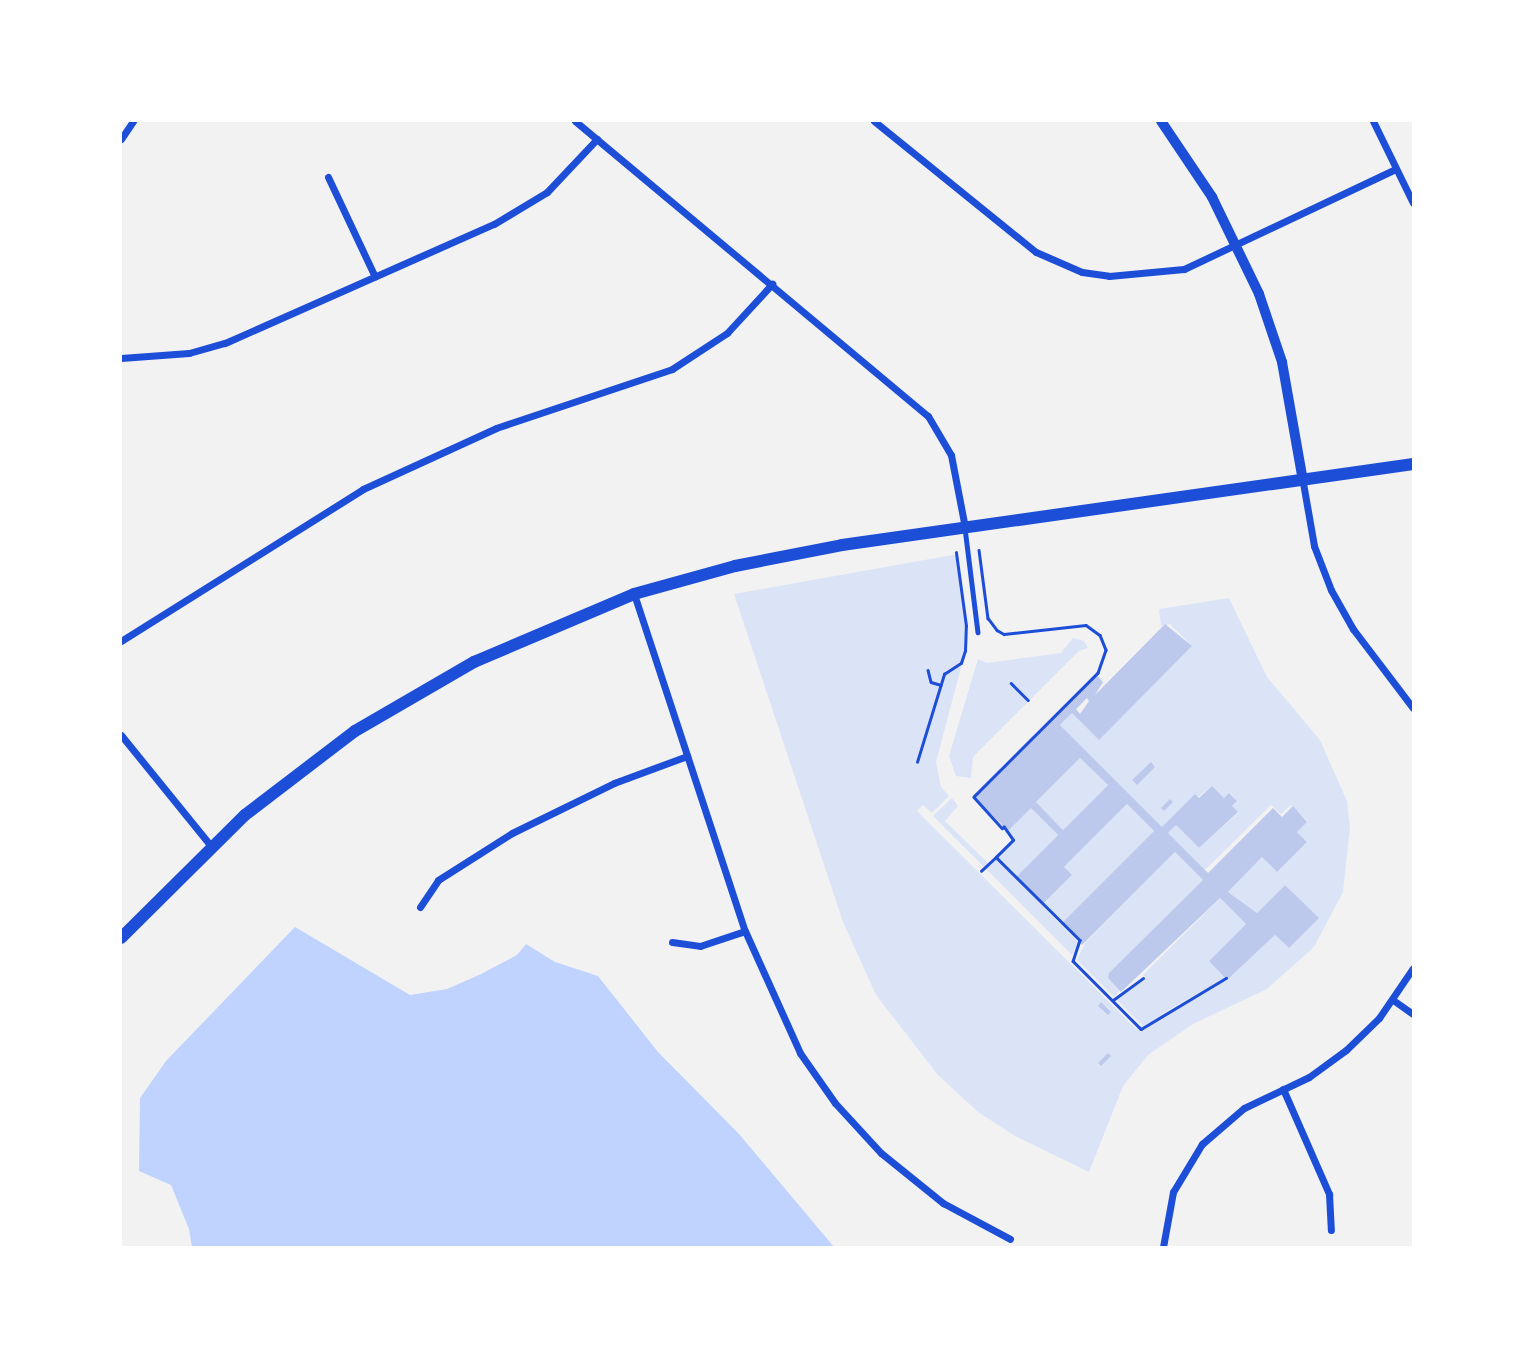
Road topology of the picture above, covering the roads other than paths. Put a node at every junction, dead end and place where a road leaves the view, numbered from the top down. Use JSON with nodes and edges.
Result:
{"nodes":[{"id":1,"x":133,"y":121,"type":"edge"},
{"id":2,"x":575,"y":121,"type":"edge"},
{"id":3,"x":874,"y":121,"type":"edge"},
{"id":4,"x":1161,"y":121,"type":"edge"},
{"id":5,"x":1373,"y":121,"type":"edge"},
{"id":6,"x":121,"y":139,"type":"edge"},
{"id":7,"x":597,"y":139,"type":"junction"},
{"id":8,"x":1396,"y":169,"type":"junction"},
{"id":9,"x":328,"y":177,"type":"dead end"},
{"id":10,"x":1413,"y":203,"type":"edge"},
{"id":11,"x":1238,"y":245,"type":"junction"},
{"id":12,"x":375,"y":277,"type":"junction"},
{"id":13,"x":772,"y":284,"type":"junction"},
{"id":14,"x":121,"y":358,"type":"edge"},
{"id":15,"x":1413,"y":464,"type":"edge"},
{"id":16,"x":1302,"y":476,"type":"junction"},
{"id":17,"x":965,"y":528,"type":"junction"},
{"id":18,"x":634,"y":594,"type":"junction"},
{"id":19,"x":978,"y":632,"type":"dead end"},
{"id":20,"x":121,"y":641,"type":"edge"},
{"id":21,"x":1413,"y":708,"type":"edge"},
{"id":22,"x":121,"y":735,"type":"edge"},
{"id":23,"x":687,"y":756,"type":"junction"},
{"id":24,"x":210,"y":845,"type":"junction"},
{"id":25,"x":419,"y":908,"type":"dead end"},
{"id":26,"x":745,"y":931,"type":"junction"},
{"id":27,"x":121,"y":938,"type":"edge"},
{"id":28,"x":672,"y":942,"type":"dead end"},
{"id":29,"x":1413,"y":968,"type":"edge"},
{"id":30,"x":1393,"y":1000,"type":"junction"},
{"id":31,"x":1413,"y":1014,"type":"edge"},
{"id":32,"x":1283,"y":1089,"type":"junction"},
{"id":33,"x":1331,"y":1230,"type":"dead end"},
{"id":34,"x":1010,"y":1239,"type":"dead end"},
{"id":35,"x":1163,"y":1247,"type":"edge"}],
"edges":[{"from":1,"to":6,"type":"street"},
{"from":2,"to":7,"type":"street"},
{"from":3,"to":11,"type":"street"},
{"from":4,"to":11,"type":"street"},
{"from":5,"to":8,"type":"street"},
{"from":7,"to":12,"type":"street"},
{"from":7,"to":13,"type":"street"},
{"from":8,"to":10,"type":"street"},
{"from":8,"to":11,"type":"street"},
{"from":9,"to":12,"type":"street"},
{"from":11,"to":16,"type":"street"},
{"from":12,"to":14,"type":"street"},
{"from":13,"to":17,"type":"street"},
{"from":13,"to":20,"type":"street"},
{"from":15,"to":16,"type":"main road"},
{"from":16,"to":17,"type":"main road"},
{"from":16,"to":21,"type":"street"},
{"from":17,"to":18,"type":"main road"},
{"from":17,"to":19,"type":"lane"},
{"from":18,"to":23,"type":"street"},
{"from":18,"to":24,"type":"main road"},
{"from":22,"to":24,"type":"street"},
{"from":23,"to":25,"type":"street"},
{"from":23,"to":26,"type":"street"},
{"from":24,"to":27,"type":"main road"},
{"from":26,"to":28,"type":"street"},
{"from":26,"to":34,"type":"street"},
{"from":29,"to":30,"type":"street"},
{"from":30,"to":31,"type":"street"},
{"from":30,"to":32,"type":"street"},
{"from":32,"to":33,"type":"street"},
{"from":32,"to":35,"type":"street"}]}
